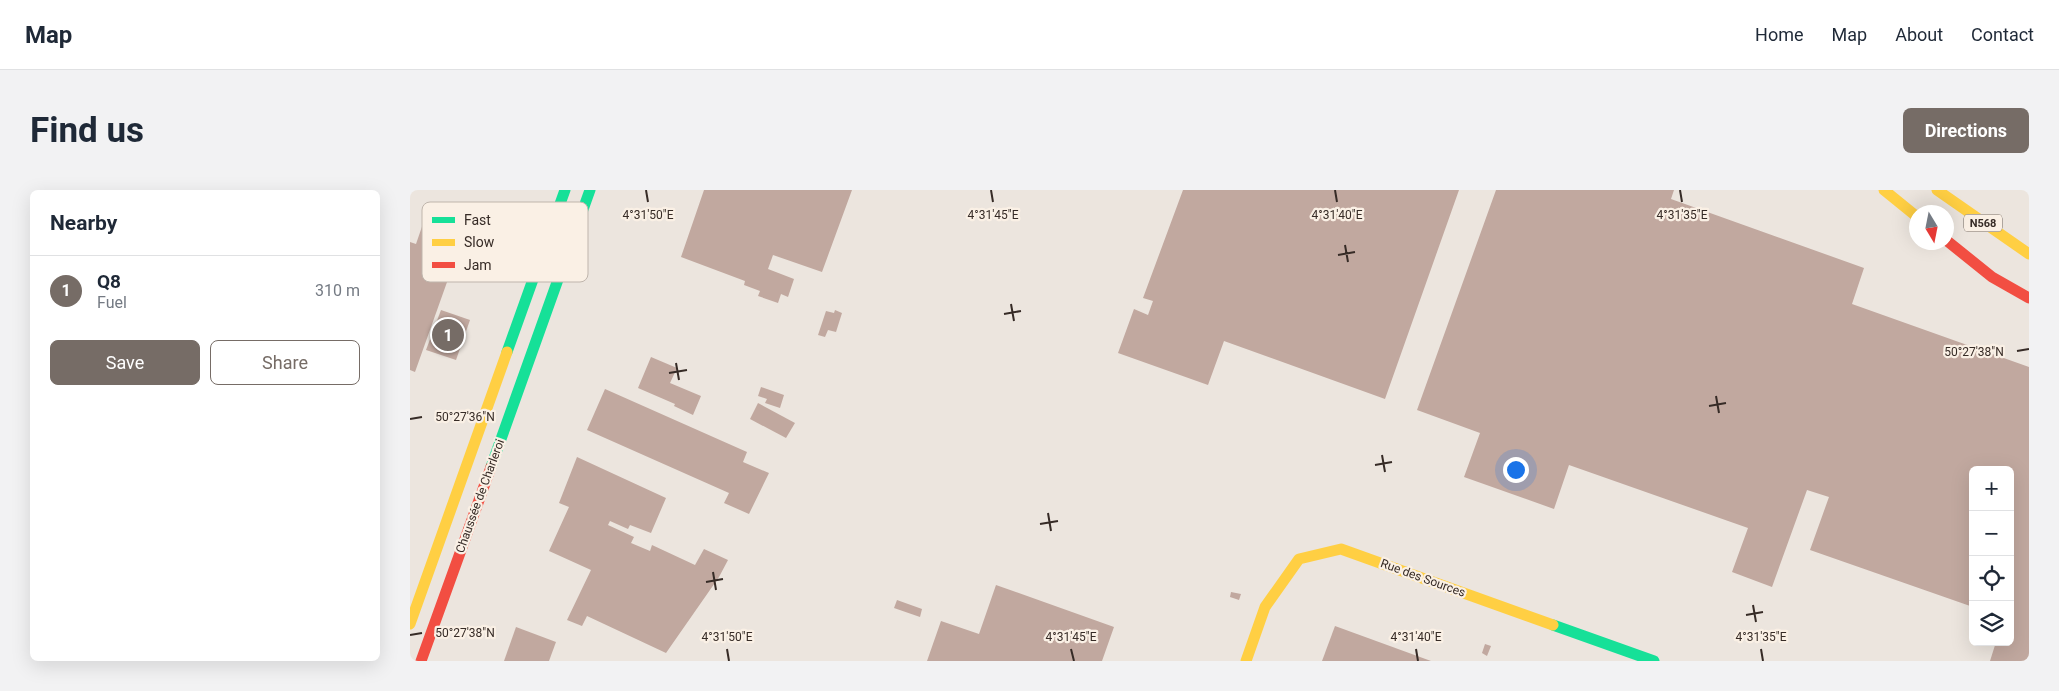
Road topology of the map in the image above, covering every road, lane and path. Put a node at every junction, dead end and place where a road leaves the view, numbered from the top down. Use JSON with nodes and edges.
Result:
{"nodes":[{"id":1,"x":565,"y":190,"type":"edge"},
{"id":2,"x":590,"y":190,"type":"edge"},
{"id":3,"x":1884,"y":190,"type":"edge"},
{"id":4,"x":1938,"y":190,"type":"edge"},
{"id":5,"x":561,"y":202,"type":"edge"},
{"id":6,"x":586,"y":202,"type":"edge"},
{"id":7,"x":1909,"y":210,"type":"edge"},
{"id":8,"x":1954,"y":246,"type":"edge"},
{"id":9,"x":2029,"y":254,"type":"edge"},
{"id":10,"x":532,"y":282,"type":"edge"},
{"id":11,"x":557,"y":282,"type":"edge"},
{"id":12,"x":2029,"y":298,"type":"edge"},
{"id":13,"x":410,"y":624,"type":"edge"},
{"id":14,"x":421,"y":661,"type":"edge"},
{"id":15,"x":1246,"y":661,"type":"edge"},
{"id":16,"x":1654,"y":661,"type":"edge"}],
"edges":[{"from":1,"to":5,"type":"main road","name":"Chaussée de Charleroi"},
{"from":2,"to":6,"type":"main road","name":"Chaussée de Charleroi"},
{"from":3,"to":7,"type":"main road"},
{"from":4,"to":9,"type":"main road","number":"N568"},
{"from":8,"to":12,"type":"main road","number":"N568"},
{"from":10,"to":13,"type":"main road","name":"Chaussée de Charleroi"},
{"from":11,"to":14,"type":"main road","name":"Chaussée de Charleroi"},
{"from":15,"to":16,"type":"main road","name":"Rue des Sources"}]}
